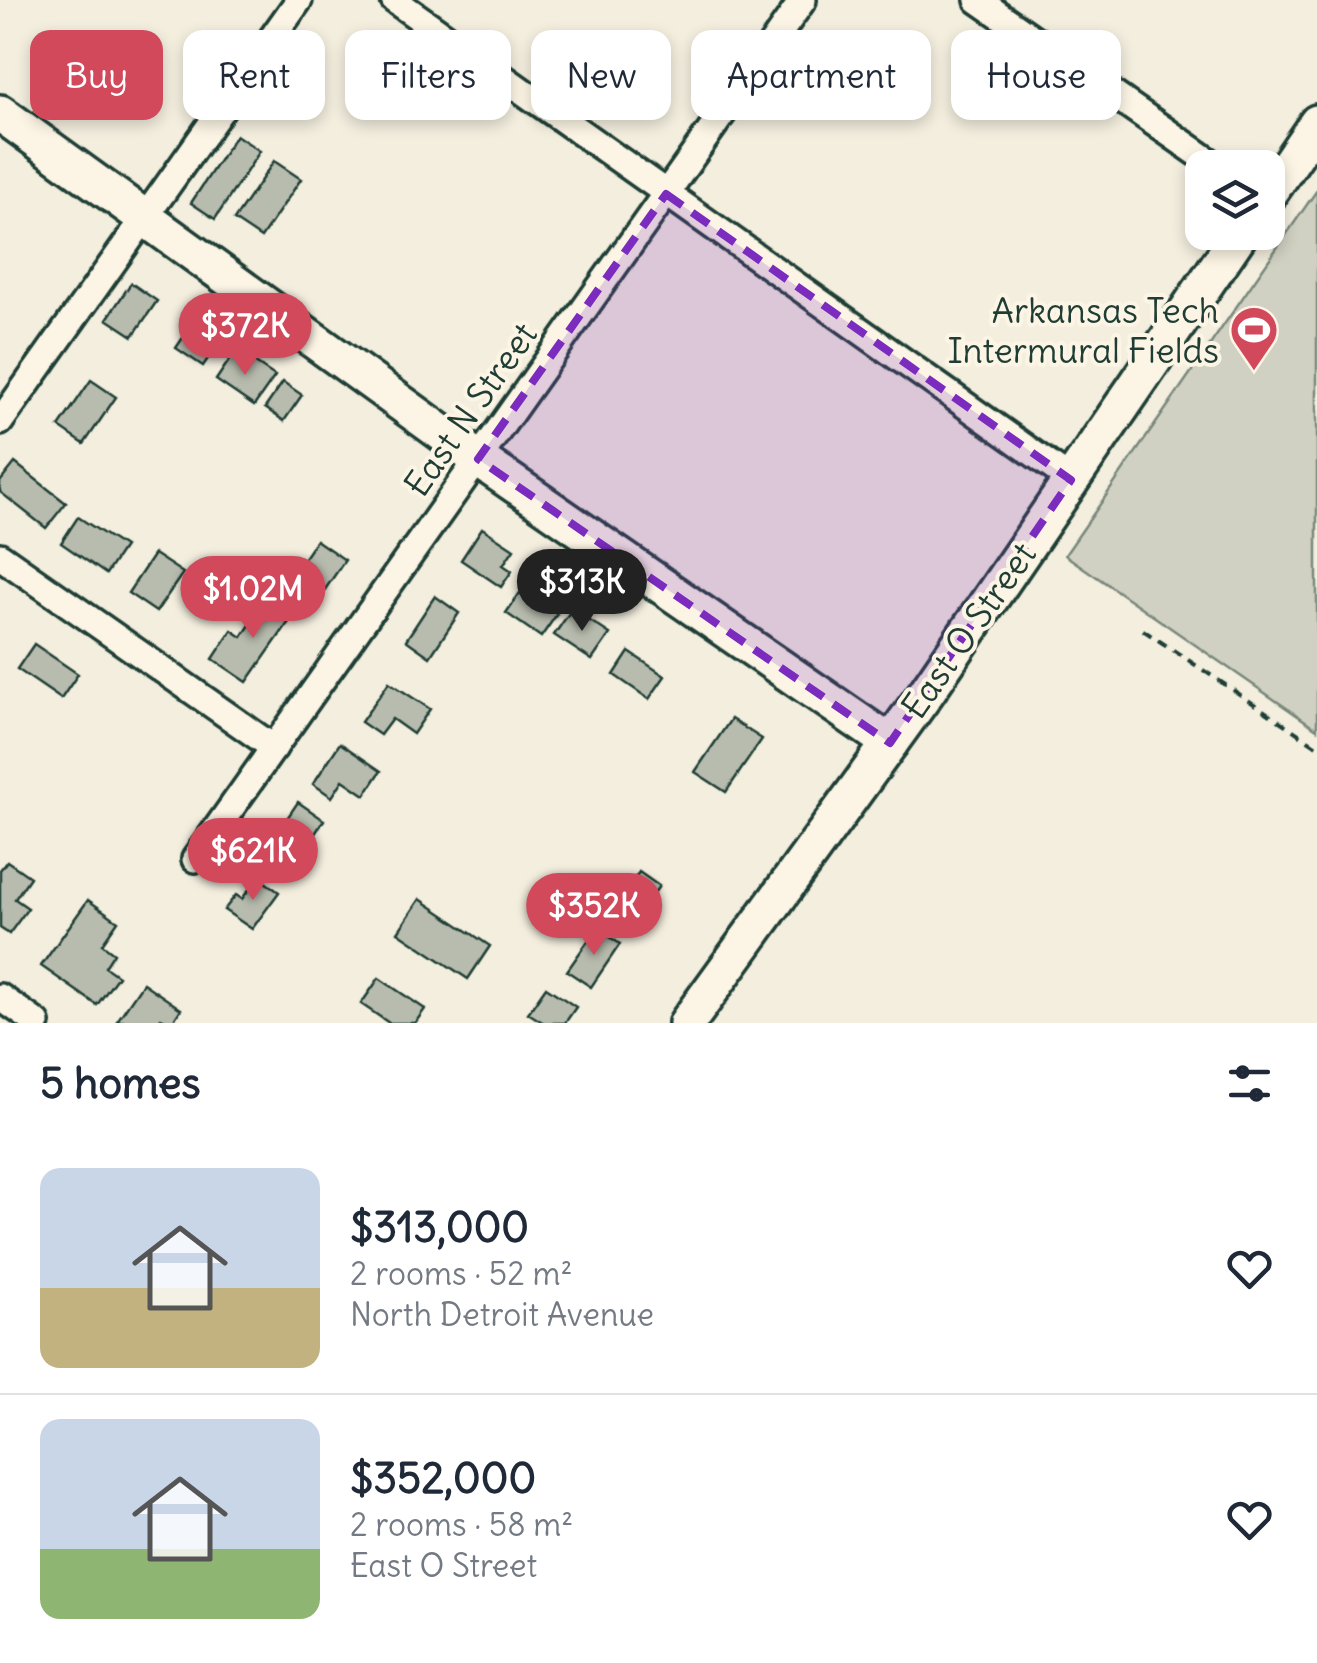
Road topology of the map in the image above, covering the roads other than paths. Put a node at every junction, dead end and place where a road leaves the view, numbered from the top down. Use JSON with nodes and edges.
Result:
{"nodes":[{"id":1,"x":298,"y":0,"type":"edge"},
{"id":2,"x":394,"y":0,"type":"edge"},
{"id":3,"x":803,"y":0,"type":"edge"},
{"id":4,"x":978,"y":0,"type":"edge"},
{"id":5,"x":0,"y":113,"type":"edge"},
{"id":6,"x":1317,"y":123,"type":"edge"},
{"id":7,"x":1192,"y":150,"type":"edge"},
{"id":8,"x":1285,"y":170,"type":"edge"},
{"id":9,"x":666,"y":194,"type":"junction"},
{"id":10,"x":144,"y":218,"type":"junction"},
{"id":11,"x":1230,"y":250,"type":"edge"},
{"id":12,"x":0,"y":422,"type":"edge"},
{"id":13,"x":478,"y":459,"type":"junction"},
{"id":14,"x":1071,"y":480,"type":"junction"},
{"id":15,"x":0,"y":556,"type":"edge"},
{"id":16,"x":890,"y":743,"type":"junction"},
{"id":17,"x":274,"y":748,"type":"junction"},
{"id":18,"x":195,"y":859,"type":"dead end"},
{"id":19,"x":0,"y":997,"type":"edge"},
{"id":20,"x":37,"y":1023,"type":"edge"},
{"id":21,"x":688,"y":1023,"type":"edge"}],
"edges":[{"from":1,"to":10,"type":"street"},
{"from":2,"to":9,"type":"street"},
{"from":3,"to":9,"type":"street","name":"East N Street"},
{"from":4,"to":7,"type":"street"},
{"from":5,"to":10,"type":"street"},
{"from":6,"to":8,"type":"street"},
{"from":9,"to":13,"type":"street","name":"East N Street"},
{"from":9,"to":14,"type":"street"},
{"from":10,"to":12,"type":"street"},
{"from":10,"to":13,"type":"street"},
{"from":11,"to":14,"type":"street","name":"East O Street"},
{"from":13,"to":16,"type":"street"},
{"from":13,"to":17,"type":"street","name":"East N Street"},
{"from":14,"to":16,"type":"street","name":"East O Street"},
{"from":15,"to":17,"type":"street"},
{"from":16,"to":21,"type":"street","name":"East O Street"},
{"from":17,"to":18,"type":"street","name":"East N Street"},
{"from":19,"to":20,"type":"street"}]}
